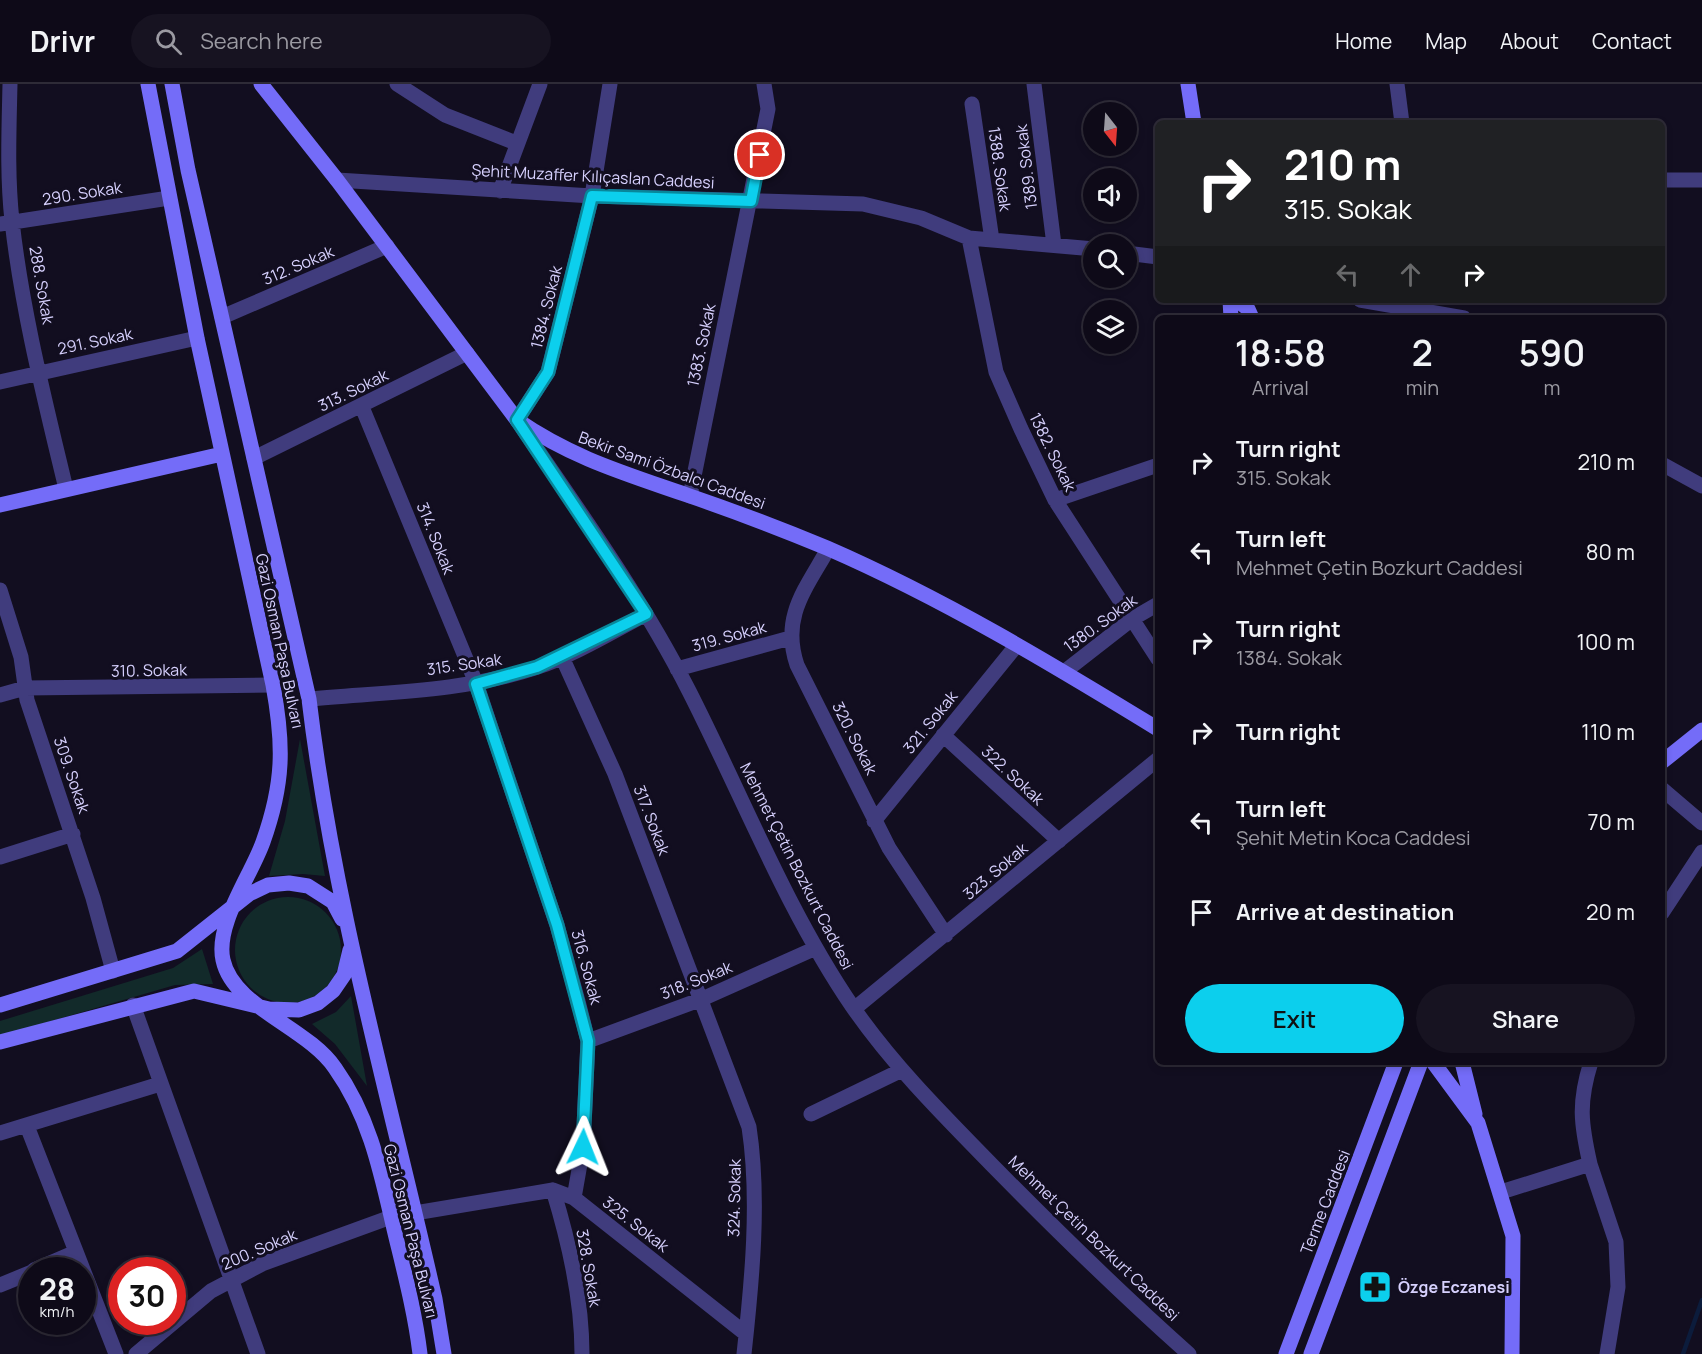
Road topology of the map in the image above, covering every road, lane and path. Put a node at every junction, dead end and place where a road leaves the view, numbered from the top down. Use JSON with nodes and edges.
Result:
{"nodes":[{"id":1,"x":10,"y":84,"type":"edge"},
{"id":2,"x":148,"y":84,"type":"edge"},
{"id":3,"x":172,"y":84,"type":"edge"},
{"id":4,"x":261,"y":84,"type":"edge"},
{"id":5,"x":397,"y":84,"type":"edge"},
{"id":6,"x":540,"y":84,"type":"edge"},
{"id":7,"x":610,"y":84,"type":"edge"},
{"id":8,"x":764,"y":84,"type":"edge"},
{"id":9,"x":1034,"y":84,"type":"edge"},
{"id":10,"x":1188,"y":84,"type":"edge"},
{"id":11,"x":1397,"y":84,"type":"edge"},
{"id":12,"x":972,"y":104,"type":"dead end"},
{"id":13,"x":1194,"y":120,"type":"edge"},
{"id":14,"x":1402,"y":120,"type":"edge"},
{"id":15,"x":516,"y":143,"type":"junction"},
{"id":16,"x":337,"y":180,"type":"junction"},
{"id":17,"x":1665,"y":180,"type":"edge"},
{"id":18,"x":1702,"y":180,"type":"edge"},
{"id":19,"x":500,"y":190,"type":"junction"},
{"id":20,"x":592,"y":196,"type":"junction"},
{"id":21,"x":169,"y":198,"type":"junction"},
{"id":22,"x":751,"y":201,"type":"junction"},
{"id":23,"x":6,"y":223,"type":"edge"},
{"id":24,"x":969,"y":238,"type":"junction"},
{"id":25,"x":992,"y":240,"type":"junction"},
{"id":26,"x":1054,"y":245,"type":"junction"},
{"id":27,"x":387,"y":246,"type":"junction"},
{"id":28,"x":1083,"y":248,"type":"edge"},
{"id":29,"x":1137,"y":254,"type":"edge"},
{"id":30,"x":1155,"y":256,"type":"edge"},
{"id":31,"x":1241,"y":303,"type":"edge"},
{"id":32,"x":1400,"y":303,"type":"edge"},
{"id":33,"x":1440,"y":306,"type":"edge"},
{"id":34,"x":1250,"y":315,"type":"edge"},
{"id":35,"x":1458,"y":315,"type":"edge"},
{"id":36,"x":222,"y":317,"type":"junction"},
{"id":37,"x":197,"y":338,"type":"junction"},
{"id":38,"x":467,"y":353,"type":"junction"},
{"id":39,"x":39,"y":372,"type":"junction"},
{"id":40,"x":0,"y":382,"type":"edge"},
{"id":41,"x":362,"y":406,"type":"junction"},
{"id":42,"x":517,"y":420,"type":"junction"},
{"id":43,"x":222,"y":454,"type":"junction"},
{"id":44,"x":254,"y":458,"type":"junction"},
{"id":45,"x":1155,"y":466,"type":"edge"},
{"id":46,"x":1665,"y":466,"type":"edge"},
{"id":47,"x":1702,"y":486,"type":"edge"},
{"id":48,"x":66,"y":489,"type":"junction"},
{"id":49,"x":690,"y":496,"type":"junction"},
{"id":50,"x":1056,"y":500,"type":"junction"},
{"id":51,"x":0,"y":505,"type":"edge"},
{"id":52,"x":828,"y":549,"type":"junction"},
{"id":53,"x":0,"y":590,"type":"edge"},
{"id":54,"x":1155,"y":606,"type":"edge"},
{"id":55,"x":646,"y":614,"type":"junction"},
{"id":56,"x":1132,"y":619,"type":"junction"},
{"id":57,"x":790,"y":638,"type":"junction"},
{"id":58,"x":1016,"y":646,"type":"junction"},
{"id":59,"x":1155,"y":654,"type":"edge"},
{"id":60,"x":562,"y":657,"type":"junction"},
{"id":61,"x":677,"y":669,"type":"junction"},
{"id":62,"x":1064,"y":672,"type":"junction"},
{"id":63,"x":476,"y":684,"type":"junction"},
{"id":64,"x":273,"y":685,"type":"junction"},
{"id":65,"x":25,"y":688,"type":"junction"},
{"id":66,"x":0,"y":695,"type":"edge"},
{"id":67,"x":309,"y":699,"type":"junction"},
{"id":68,"x":1155,"y":727,"type":"edge"},
{"id":69,"x":1702,"y":730,"type":"edge"},
{"id":70,"x":943,"y":735,"type":"junction"},
{"id":71,"x":1665,"y":760,"type":"edge"},
{"id":72,"x":1155,"y":761,"type":"edge"},
{"id":73,"x":1665,"y":792,"type":"edge"},
{"id":74,"x":874,"y":821,"type":"junction"},
{"id":75,"x":1702,"y":823,"type":"edge"},
{"id":76,"x":73,"y":834,"type":"junction"},
{"id":77,"x":1059,"y":841,"type":"junction"},
{"id":78,"x":1702,"y":852,"type":"edge"},
{"id":79,"x":0,"y":857,"type":"edge"},
{"id":80,"x":235,"y":907,"type":"junction"},
{"id":81,"x":1665,"y":908,"type":"edge"},
{"id":82,"x":350,"y":933,"type":"junction"},
{"id":83,"x":946,"y":935,"type":"junction"},
{"id":84,"x":816,"y":948,"type":"junction"},
{"id":85,"x":113,"y":971,"type":"junction"},
{"id":86,"x":702,"y":999,"type":"junction"},
{"id":87,"x":0,"y":1005,"type":"edge"},
{"id":88,"x":133,"y":1005,"type":"junction"},
{"id":89,"x":260,"y":1006,"type":"junction"},
{"id":90,"x":854,"y":1009,"type":"junction"},
{"id":91,"x":588,"y":1041,"type":"junction"},
{"id":92,"x":0,"y":1042,"type":"edge"},
{"id":93,"x":1395,"y":1065,"type":"edge"},
{"id":94,"x":1420,"y":1065,"type":"edge"},
{"id":95,"x":1435,"y":1065,"type":"edge"},
{"id":96,"x":1462,"y":1065,"type":"edge"},
{"id":97,"x":1590,"y":1065,"type":"edge"},
{"id":98,"x":902,"y":1070,"type":"junction"},
{"id":99,"x":160,"y":1084,"type":"junction"},
{"id":100,"x":811,"y":1114,"type":"dead end"},
{"id":101,"x":1478,"y":1123,"type":"junction"},
{"id":102,"x":27,"y":1126,"type":"junction"},
{"id":103,"x":0,"y":1133,"type":"edge"},
{"id":104,"x":1590,"y":1164,"type":"junction"},
{"id":105,"x":553,"y":1190,"type":"junction"},
{"id":106,"x":1501,"y":1192,"type":"junction"},
{"id":107,"x":574,"y":1198,"type":"junction"},
{"id":108,"x":415,"y":1212,"type":"junction"},
{"id":109,"x":391,"y":1217,"type":"junction"},
{"id":110,"x":76,"y":1252,"type":"junction"},
{"id":111,"x":65,"y":1257,"type":"edge"},
{"id":112,"x":18,"y":1278,"type":"edge"},
{"id":113,"x":232,"y":1278,"type":"junction"},
{"id":114,"x":0,"y":1286,"type":"edge"},
{"id":115,"x":746,"y":1334,"type":"junction"},
{"id":116,"x":116,"y":1354,"type":"edge"},
{"id":117,"x":135,"y":1354,"type":"edge"},
{"id":118,"x":258,"y":1354,"type":"edge"},
{"id":119,"x":420,"y":1354,"type":"edge"},
{"id":120,"x":444,"y":1354,"type":"edge"},
{"id":121,"x":582,"y":1354,"type":"edge"},
{"id":122,"x":744,"y":1354,"type":"edge"},
{"id":123,"x":1189,"y":1354,"type":"edge"},
{"id":124,"x":1286,"y":1354,"type":"edge"},
{"id":125,"x":1311,"y":1354,"type":"edge"},
{"id":126,"x":1512,"y":1354,"type":"edge"},
{"id":127,"x":1607,"y":1354,"type":"edge"}],
"edges":[{"from":1,"to":23,"type":"street","name":"288. Sokak"},
{"from":2,"to":21,"type":"main road","name":"Gazi Osman Paşa Bulvarı"},
{"from":3,"to":36,"type":"main road","name":"Gazi Osman Paşa Bulvarı"},
{"from":4,"to":16,"type":"main road","name":"Bekir Sami Özbalcı Caddesi"},
{"from":5,"to":15,"type":"street"},
{"from":6,"to":15,"type":"street"},
{"from":7,"to":20,"type":"street","name":"1384. Sokak"},
{"from":8,"to":22,"type":"street","name":"1383. Sokak"},
{"from":9,"to":26,"type":"street","name":"1389. Sokak"},
{"from":10,"to":13,"type":"main road"},
{"from":11,"to":14,"type":"street"},
{"from":12,"to":25,"type":"street","name":"1388. Sokak"},
{"from":15,"to":19,"type":"street"},
{"from":16,"to":19,"type":"street","name":"Şehit Muzaffer Kılıçaslan Caddesi"},
{"from":16,"to":27,"type":"main road","name":"Bekir Sami Özbalcı Caddesi"},
{"from":17,"to":18,"type":"street"},
{"from":19,"to":20,"type":"street","name":"Şehit Muzaffer Kılıçaslan Caddesi"},
{"from":20,"to":22,"type":"street","name":"Şehit Muzaffer Kılıçaslan Caddesi"},
{"from":20,"to":42,"type":"street","name":"1384. Sokak"},
{"from":21,"to":23,"type":"street","name":"290. Sokak"},
{"from":21,"to":37,"type":"main road","name":"Gazi Osman Paşa Bulvarı"},
{"from":22,"to":24,"type":"street","name":"Şehit Muzaffer Kılıçaslan Caddesi"},
{"from":22,"to":49,"type":"street","name":"1383. Sokak"},
{"from":23,"to":39,"type":"street","name":"288. Sokak"},
{"from":24,"to":25,"type":"street","name":"Şehit Muzaffer Kılıçaslan Caddesi"},
{"from":24,"to":50,"type":"street","name":"1382. Sokak"},
{"from":25,"to":26,"type":"street","name":"Şehit Muzaffer Kılıçaslan Caddesi"},
{"from":26,"to":28,"type":"street","name":"Şehit Muzaffer Kılıçaslan Caddesi"},
{"from":27,"to":36,"type":"street","name":"312. Sokak"},
{"from":27,"to":38,"type":"main road","name":"Bekir Sami Özbalcı Caddesi"},
{"from":29,"to":30,"type":"street"},
{"from":31,"to":34,"type":"main road"},
{"from":32,"to":33,"type":"street"},
{"from":33,"to":35,"type":"street"},
{"from":36,"to":44,"type":"main road","name":"Gazi Osman Paşa Bulvarı"},
{"from":37,"to":39,"type":"street","name":"291. Sokak"},
{"from":37,"to":43,"type":"main road","name":"Gazi Osman Paşa Bulvarı"},
{"from":38,"to":41,"type":"street","name":"313. Sokak"},
{"from":38,"to":42,"type":"main road","name":"Bekir Sami Özbalcı Caddesi"},
{"from":39,"to":40,"type":"street","name":"291. Sokak"},
{"from":39,"to":48,"type":"street","name":"288. Sokak"},
{"from":41,"to":44,"type":"street","name":"313. Sokak"},
{"from":41,"to":63,"type":"street","name":"314. Sokak"},
{"from":42,"to":49,"type":"main road","name":"Bekir Sami Özbalcı Caddesi"},
{"from":42,"to":55,"type":"street","name":"Mehmet Çetin Bozkurt Caddesi"},
{"from":43,"to":48,"type":"main road"},
{"from":43,"to":64,"type":"main road","name":"Gazi Osman Paşa Bulvarı"},
{"from":44,"to":67,"type":"main road","name":"Gazi Osman Paşa Bulvarı"},
{"from":45,"to":50,"type":"street"},
{"from":46,"to":47,"type":"street"},
{"from":48,"to":51,"type":"main road"},
{"from":49,"to":52,"type":"main road","name":"Bekir Sami Özbalcı Caddesi"},
{"from":50,"to":56,"type":"street","name":"1382. Sokak"},
{"from":52,"to":57,"type":"street","name":"320. Sokak"},
{"from":52,"to":58,"type":"main road","name":"Bekir Sami Özbalcı Caddesi"},
{"from":53,"to":65,"type":"street","name":"309. Sokak"},
{"from":54,"to":56,"type":"street","name":"1380. Sokak"},
{"from":55,"to":60,"type":"street","name":"315. Sokak"},
{"from":55,"to":61,"type":"street","name":"Mehmet Çetin Bozkurt Caddesi"},
{"from":56,"to":59,"type":"street","name":"1382. Sokak"},
{"from":56,"to":62,"type":"street","name":"1380. Sokak"},
{"from":57,"to":61,"type":"street","name":"319. Sokak"},
{"from":57,"to":74,"type":"street","name":"320. Sokak"},
{"from":58,"to":62,"type":"main road","name":"Bekir Sami Özbalcı Caddesi"},
{"from":58,"to":70,"type":"street","name":"321. Sokak"},
{"from":60,"to":63,"type":"street","name":"315. Sokak"},
{"from":60,"to":86,"type":"street","name":"317. Sokak"},
{"from":61,"to":84,"type":"street","name":"Mehmet Çetin Bozkurt Caddesi"},
{"from":62,"to":68,"type":"main road","name":"Bekir Sami Özbalcı Caddesi"},
{"from":63,"to":67,"type":"street","name":"315. Sokak"},
{"from":63,"to":91,"type":"street","name":"316. Sokak"},
{"from":64,"to":65,"type":"street","name":"310. Sokak"},
{"from":64,"to":80,"type":"main road","name":"Gazi Osman Paşa Bulvarı"},
{"from":65,"to":66,"type":"street","name":"310. Sokak"},
{"from":65,"to":76,"type":"street","name":"309. Sokak"},
{"from":67,"to":82,"type":"main road","name":"Gazi Osman Paşa Bulvarı"},
{"from":69,"to":71,"type":"main road"},
{"from":70,"to":74,"type":"street","name":"321. Sokak"},
{"from":70,"to":77,"type":"street","name":"322. Sokak"},
{"from":72,"to":77,"type":"street","name":"323. Sokak"},
{"from":73,"to":75,"type":"street"},
{"from":74,"to":83,"type":"street","name":"320. Sokak"},
{"from":76,"to":79,"type":"street"},
{"from":76,"to":85,"type":"street","name":"309. Sokak"},
{"from":77,"to":83,"type":"street","name":"323. Sokak"},
{"from":78,"to":81,"type":"street"},
{"from":80,"to":82,"type":"main road"},
{"from":80,"to":85,"type":"main road"},
{"from":80,"to":89,"type":"main road","name":"Gazi Osman Paşa Bulvarı"},
{"from":82,"to":89,"type":"main road"},
{"from":82,"to":108,"type":"main road","name":"Gazi Osman Paşa Bulvarı"},
{"from":83,"to":90,"type":"street","name":"323. Sokak"},
{"from":84,"to":86,"type":"street","name":"318. Sokak"},
{"from":84,"to":90,"type":"street","name":"Mehmet Çetin Bozkurt Caddesi"},
{"from":85,"to":87,"type":"main road"},
{"from":86,"to":91,"type":"street","name":"318. Sokak"},
{"from":86,"to":115,"type":"street","name":"324. Sokak"},
{"from":88,"to":89,"type":"main road"},
{"from":88,"to":92,"type":"main road"},
{"from":88,"to":99,"type":"street"},
{"from":89,"to":109,"type":"main road","name":"Gazi Osman Paşa Bulvarı"},
{"from":90,"to":98,"type":"street","name":"Mehmet Çetin Bozkurt Caddesi"},
{"from":91,"to":107,"type":"street","name":"316. Sokak"},
{"from":93,"to":124,"type":"main road","name":"Terme Caddesi"},
{"from":94,"to":125,"type":"main road"},
{"from":95,"to":101,"type":"main road"},
{"from":96,"to":101,"type":"main road"},
{"from":97,"to":104,"type":"street"},
{"from":98,"to":100,"type":"street"},
{"from":98,"to":123,"type":"street","name":"Mehmet Çetin Bozkurt Caddesi"},
{"from":99,"to":102,"type":"street"},
{"from":99,"to":113,"type":"street"},
{"from":101,"to":106,"type":"main road"},
{"from":102,"to":103,"type":"street"},
{"from":102,"to":110,"type":"street"},
{"from":104,"to":106,"type":"street"},
{"from":104,"to":127,"type":"street"},
{"from":105,"to":107,"type":"street","name":"325. Sokak"},
{"from":105,"to":108,"type":"street","name":"325. Sokak"},
{"from":105,"to":121,"type":"street","name":"328. Sokak"},
{"from":106,"to":126,"type":"main road"},
{"from":107,"to":115,"type":"street","name":"325. Sokak"},
{"from":108,"to":109,"type":"street","name":"200. Sokak"},
{"from":108,"to":120,"type":"main road","name":"Gazi Osman Paşa Bulvarı"},
{"from":109,"to":113,"type":"street","name":"200. Sokak"},
{"from":109,"to":119,"type":"main road","name":"Gazi Osman Paşa Bulvarı"},
{"from":110,"to":111,"type":"street"},
{"from":110,"to":116,"type":"street"},
{"from":112,"to":114,"type":"street"},
{"from":113,"to":117,"type":"street","name":"200. Sokak"},
{"from":113,"to":118,"type":"street"},
{"from":115,"to":122,"type":"street","name":"324. Sokak"}]}
